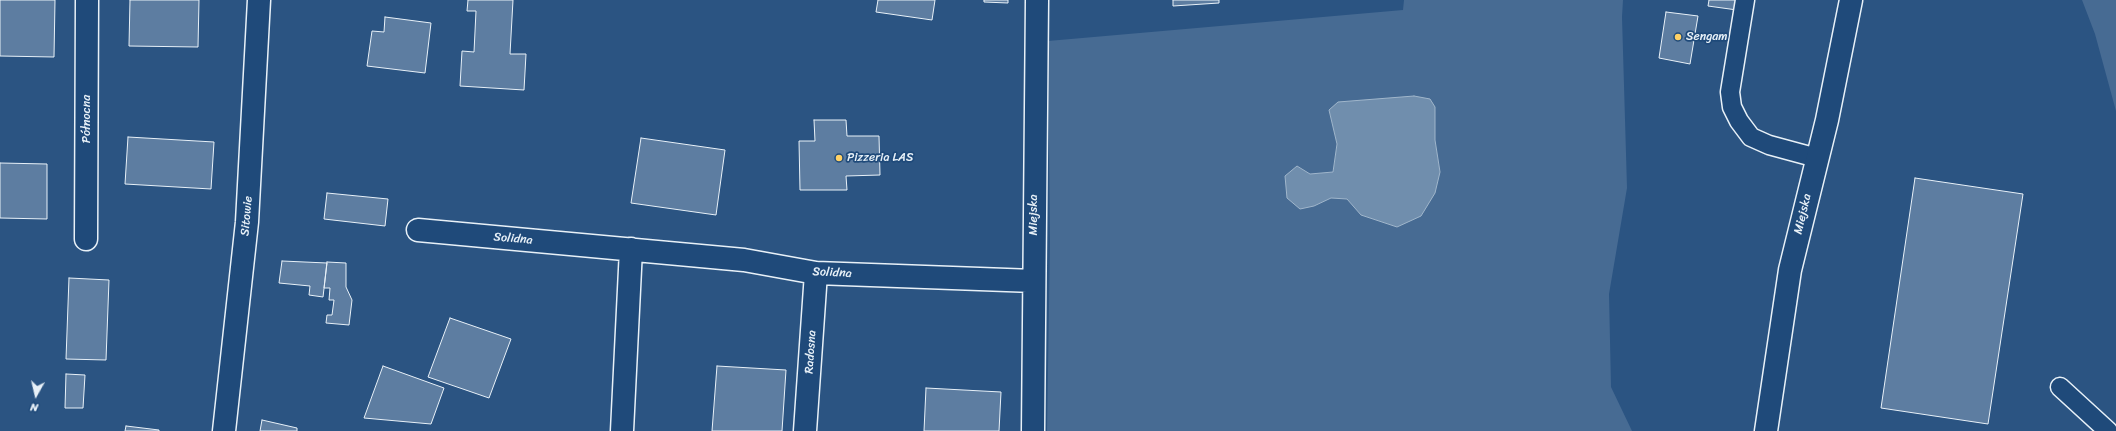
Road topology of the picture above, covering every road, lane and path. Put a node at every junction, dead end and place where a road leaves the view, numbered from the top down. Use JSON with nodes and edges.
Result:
{"nodes":[{"id":1,"x":87,"y":0,"type":"edge"},
{"id":2,"x":259,"y":0,"type":"edge"},
{"id":3,"x":1037,"y":0,"type":"edge"},
{"id":4,"x":1745,"y":0,"type":"edge"},
{"id":5,"x":1851,"y":0,"type":"edge"},
{"id":6,"x":1817,"y":158,"type":"junction"},
{"id":7,"x":418,"y":230,"type":"dead end"},
{"id":8,"x":86,"y":239,"type":"dead end"},
{"id":9,"x":631,"y":249,"type":"junction"},
{"id":10,"x":816,"y":273,"type":"junction"},
{"id":11,"x":1034,"y":281,"type":"junction"},
{"id":12,"x":2060,"y":387,"type":"dead end"},
{"id":13,"x":224,"y":431,"type":"edge"},
{"id":14,"x":622,"y":431,"type":"edge"},
{"id":15,"x":805,"y":431,"type":"edge"},
{"id":16,"x":1033,"y":431,"type":"edge"},
{"id":17,"x":1766,"y":431,"type":"edge"},
{"id":18,"x":2108,"y":431,"type":"edge"}],
"edges":[{"from":1,"to":8,"type":"street","name":"Północna"},
{"from":2,"to":13,"type":"street","name":"Sitowie"},
{"from":3,"to":11,"type":"street","name":"Miejska"},
{"from":4,"to":6,"type":"lane"},
{"from":5,"to":6,"type":"street","name":"Miejska"},
{"from":6,"to":17,"type":"street","name":"Miejska"},
{"from":7,"to":9,"type":"street","name":"Solidna"},
{"from":9,"to":10,"type":"street","name":"Solidna"},
{"from":9,"to":14,"type":"street"},
{"from":10,"to":11,"type":"street","name":"Solidna"},
{"from":10,"to":15,"type":"street","name":"Radosna"},
{"from":11,"to":16,"type":"street","name":"Miejska"},
{"from":12,"to":18,"type":"lane"}]}
